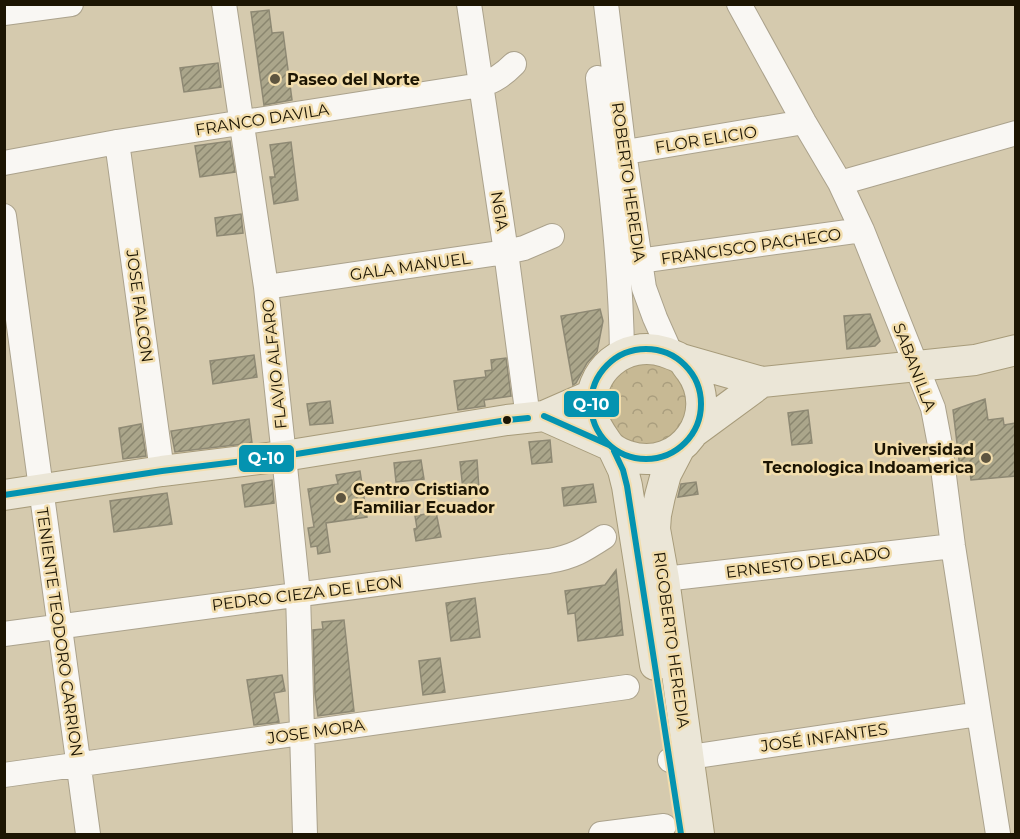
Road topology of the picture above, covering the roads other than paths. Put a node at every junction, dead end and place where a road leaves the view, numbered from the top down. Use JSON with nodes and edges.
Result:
{"nodes":[{"id":1,"x":71,"y":4,"type":"edge"},
{"id":2,"x":224,"y":4,"type":"edge"},
{"id":3,"x":469,"y":4,"type":"edge"},
{"id":4,"x":589,"y":4,"type":"edge"},
{"id":5,"x":606,"y":4,"type":"edge"},
{"id":6,"x":739,"y":4,"type":"edge"},
{"id":7,"x":4,"y":13,"type":"edge"},
{"id":8,"x":514,"y":64,"type":"dead end"},
{"id":9,"x":481,"y":85,"type":"junction"},
{"id":10,"x":242,"y":122,"type":"junction"},
{"id":11,"x":804,"y":122,"type":"junction"},
{"id":12,"x":1016,"y":133,"type":"edge"},
{"id":13,"x":117,"y":142,"type":"junction"},
{"id":14,"x":616,"y":153,"type":"junction"},
{"id":15,"x":4,"y":163,"type":"edge"},
{"id":16,"x":840,"y":183,"type":"junction"},
{"id":17,"x":4,"y":216,"type":"edge"},
{"id":18,"x":862,"y":230,"type":"junction"},
{"id":19,"x":552,"y":236,"type":"dead end"},
{"id":20,"x":506,"y":252,"type":"junction"},
{"id":21,"x":639,"y":261,"type":"junction"},
{"id":22,"x":266,"y":287,"type":"junction"},
{"id":23,"x":1016,"y":350,"type":"edge"},
{"id":24,"x":622,"y":354,"type":"junction"},
{"id":25,"x":676,"y":356,"type":"junction"},
{"id":26,"x":916,"y":366,"type":"junction"},
{"id":27,"x":762,"y":382,"type":"junction"},
{"id":28,"x":592,"y":395,"type":"junction"},
{"id":29,"x":536,"y":417,"type":"junction"},
{"id":30,"x":687,"y":440,"type":"junction"},
{"id":31,"x":612,"y":448,"type":"junction"},
{"id":32,"x":284,"y":456,"type":"junction"},
{"id":33,"x":162,"y":471,"type":"junction"},
{"id":34,"x":41,"y":489,"type":"junction"},
{"id":35,"x":4,"y":495,"type":"edge"},
{"id":36,"x":604,"y":537,"type":"dead end"},
{"id":37,"x":953,"y":546,"type":"junction"},
{"id":38,"x":664,"y":579,"type":"junction"},
{"id":39,"x":298,"y":594,"type":"junction"},
{"id":40,"x":59,"y":625,"type":"junction"},
{"id":41,"x":4,"y":634,"type":"edge"},
{"id":42,"x":627,"y":687,"type":"dead end"},
{"id":43,"x":979,"y":714,"type":"junction"},
{"id":44,"x":301,"y":733,"type":"junction"},
{"id":45,"x":679,"y":759,"type":"junction"},
{"id":46,"x":78,"y":764,"type":"junction"},
{"id":47,"x":4,"y":775,"type":"edge"},
{"id":48,"x":673,"y":830,"type":"edge"},
{"id":49,"x":88,"y":834,"type":"edge"},
{"id":50,"x":305,"y":834,"type":"edge"},
{"id":51,"x":601,"y":834,"type":"edge"},
{"id":52,"x":699,"y":834,"type":"edge"},
{"id":53,"x":998,"y":834,"type":"edge"}],
"edges":[{"from":1,"to":7,"type":"street"},
{"from":2,"to":10,"type":"street","name":"FLAVIO ALFARO"},
{"from":3,"to":9,"type":"street","name":"N61A"},
{"from":4,"to":14,"type":"street","name":"ROBERTO HEREDIA"},
{"from":5,"to":14,"type":"street","name":"ROBERTO HEREDIA"},
{"from":6,"to":11,"type":"street","name":"SABANILLA"},
{"from":8,"to":9,"type":"street","name":"FRANCO DAVILA"},
{"from":9,"to":10,"type":"street","name":"FRANCO DAVILA"},
{"from":9,"to":20,"type":"street","name":"N61A"},
{"from":10,"to":13,"type":"street","name":"FRANCO DAVILA"},
{"from":10,"to":22,"type":"street","name":"FLAVIO ALFARO"},
{"from":11,"to":14,"type":"street","name":"FLOR ELICIO"},
{"from":11,"to":16,"type":"street","name":"SABANILLA"},
{"from":12,"to":16,"type":"street"},
{"from":13,"to":15,"type":"street","name":"FRANCO DAVILA"},
{"from":13,"to":33,"type":"street","name":"JOSE FALCON"},
{"from":14,"to":21,"type":"street","name":"ROBERTO HEREDIA"},
{"from":14,"to":24,"type":"street","name":"ROBERTO HEREDIA"},
{"from":16,"to":18,"type":"street","name":"SABANILLA"},
{"from":17,"to":34,"type":"street","name":"TENIENTE TEODORO CARRION"},
{"from":18,"to":21,"type":"street","name":"FRANCISCO PACHECO"},
{"from":18,"to":26,"type":"street","name":"SABANILLA"},
{"from":19,"to":20,"type":"street","name":"GALA MANUEL"},
{"from":20,"to":22,"type":"street","name":"GALA MANUEL"},
{"from":20,"to":29,"type":"street","name":"N61A"},
{"from":21,"to":25,"type":"street","name":"ROBERTO HEREDIA"},
{"from":22,"to":32,"type":"street","name":"FLAVIO ALFARO"},
{"from":23,"to":26,"type":"main road"},
{"from":24,"to":25,"type":"main road"},
{"from":24,"to":28,"type":"main road"},
{"from":25,"to":27,"type":"main road"},
{"from":25,"to":30,"type":"main road","name":"RIGOBERTO HEREDIA"},
{"from":26,"to":27,"type":"main road"},
{"from":26,"to":37,"type":"street","name":"SABANILLA"},
{"from":27,"to":30,"type":"main road"},
{"from":28,"to":29,"type":"main road"},
{"from":28,"to":31,"type":"main road","name":"RIGOBERTO HEREDIA"},
{"from":29,"to":31,"type":"main road"},
{"from":29,"to":32,"type":"main road"},
{"from":30,"to":31,"type":"main road"},
{"from":30,"to":38,"type":"main road","name":"RIGOBERTO HEREDIA"},
{"from":31,"to":45,"type":"main road","name":"RIGOBERTO HEREDIA"},
{"from":32,"to":33,"type":"main road"},
{"from":32,"to":39,"type":"street","name":"FLAVIO ALFARO"},
{"from":33,"to":34,"type":"main road"},
{"from":34,"to":35,"type":"main road"},
{"from":34,"to":40,"type":"street","name":"TENIENTE TEODORO CARRION"},
{"from":36,"to":39,"type":"street","name":"PEDRO CIEZA DE LEON"},
{"from":37,"to":38,"type":"street","name":"ERNESTO DELGADO"},
{"from":37,"to":43,"type":"street","name":"SABANILLA"},
{"from":38,"to":45,"type":"main road","name":"RIGOBERTO HEREDIA"},
{"from":39,"to":40,"type":"street","name":"PEDRO CIEZA DE LEON"},
{"from":39,"to":44,"type":"street","name":"FLAVIO ALFARO"},
{"from":40,"to":41,"type":"street","name":"PEDRO CIEZA DE LEON"},
{"from":40,"to":46,"type":"street","name":"TENIENTE TEODORO CARRION"},
{"from":42,"to":44,"type":"street","name":"JOSE MORA"},
{"from":43,"to":45,"type":"street","name":"JOSÉ INFANTES"},
{"from":43,"to":53,"type":"street","name":"SABANILLA"},
{"from":44,"to":46,"type":"street","name":"JOSE MORA"},
{"from":44,"to":50,"type":"street","name":"FLAVIO ALFARO"},
{"from":45,"to":48,"type":"main road","name":"RIGOBERTO HEREDIA"},
{"from":45,"to":52,"type":"main road","name":"RIGOBERTO HEREDIA"},
{"from":46,"to":47,"type":"street","name":"JOSE MORA"},
{"from":46,"to":49,"type":"street","name":"TENIENTE TEODORO CARRION"},
{"from":48,"to":51,"type":"street"}]}
